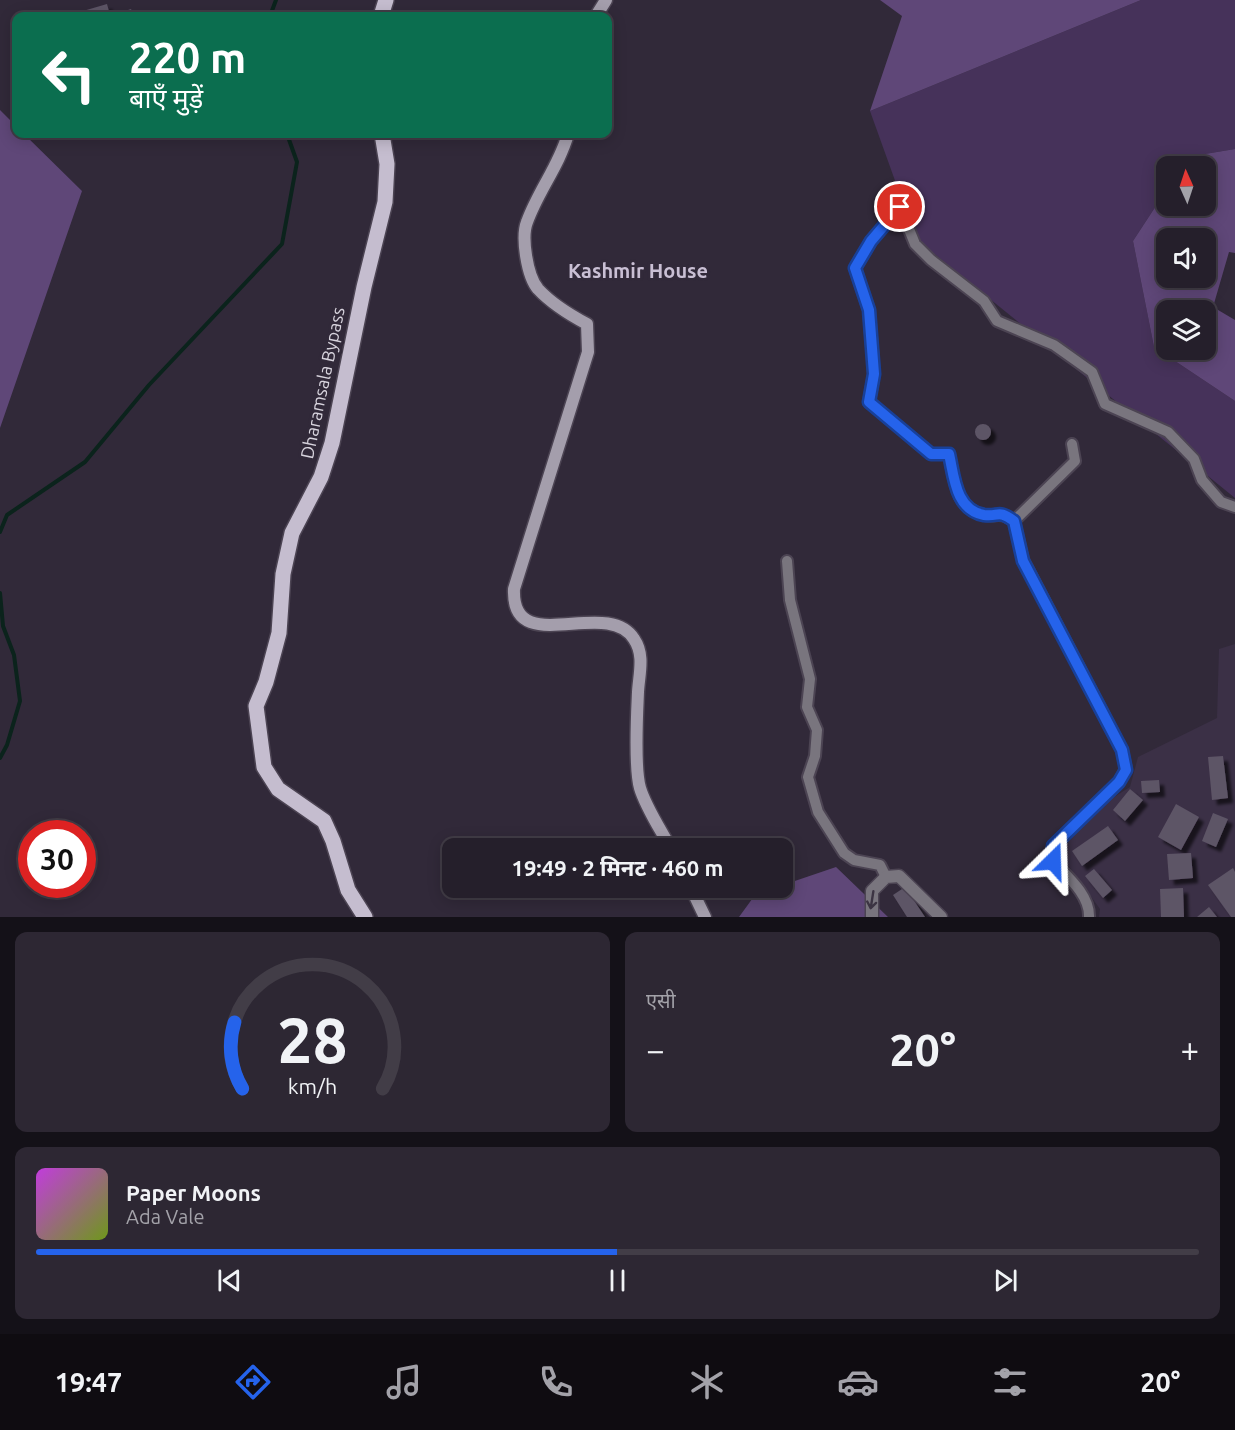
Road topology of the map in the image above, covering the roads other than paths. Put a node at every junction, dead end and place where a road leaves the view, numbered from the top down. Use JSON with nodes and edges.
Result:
{"nodes":[{"id":1,"x":383,"y":138,"type":"edge"},
{"id":2,"x":567,"y":138,"type":"edge"},
{"id":3,"x":1072,"y":444,"type":"dead end"},
{"id":4,"x":1235,"y":507,"type":"edge"},
{"id":5,"x":1014,"y":521,"type":"junction"},
{"id":6,"x":787,"y":561,"type":"dead end"},
{"id":7,"x":665,"y":838,"type":"edge"},
{"id":8,"x":886,"y":877,"type":"junction"},
{"id":9,"x":696,"y":898,"type":"edge"},
{"id":10,"x":365,"y":917,"type":"edge"},
{"id":11,"x":705,"y":917,"type":"edge"},
{"id":12,"x":872,"y":917,"type":"edge"},
{"id":13,"x":941,"y":917,"type":"edge"},
{"id":14,"x":1089,"y":917,"type":"edge"}],
"edges":[{"from":1,"to":10,"type":"main road","name":"Dharamsala Bypass"},
{"from":2,"to":7,"type":"main road"},
{"from":3,"to":5,"type":"street"},
{"from":4,"to":5,"type":"street"},
{"from":5,"to":14,"type":"street"},
{"from":6,"to":8,"type":"street"},
{"from":8,"to":12,"type":"street","one_way":true},
{"from":8,"to":13,"type":"street"},
{"from":9,"to":11,"type":"main road"}]}
